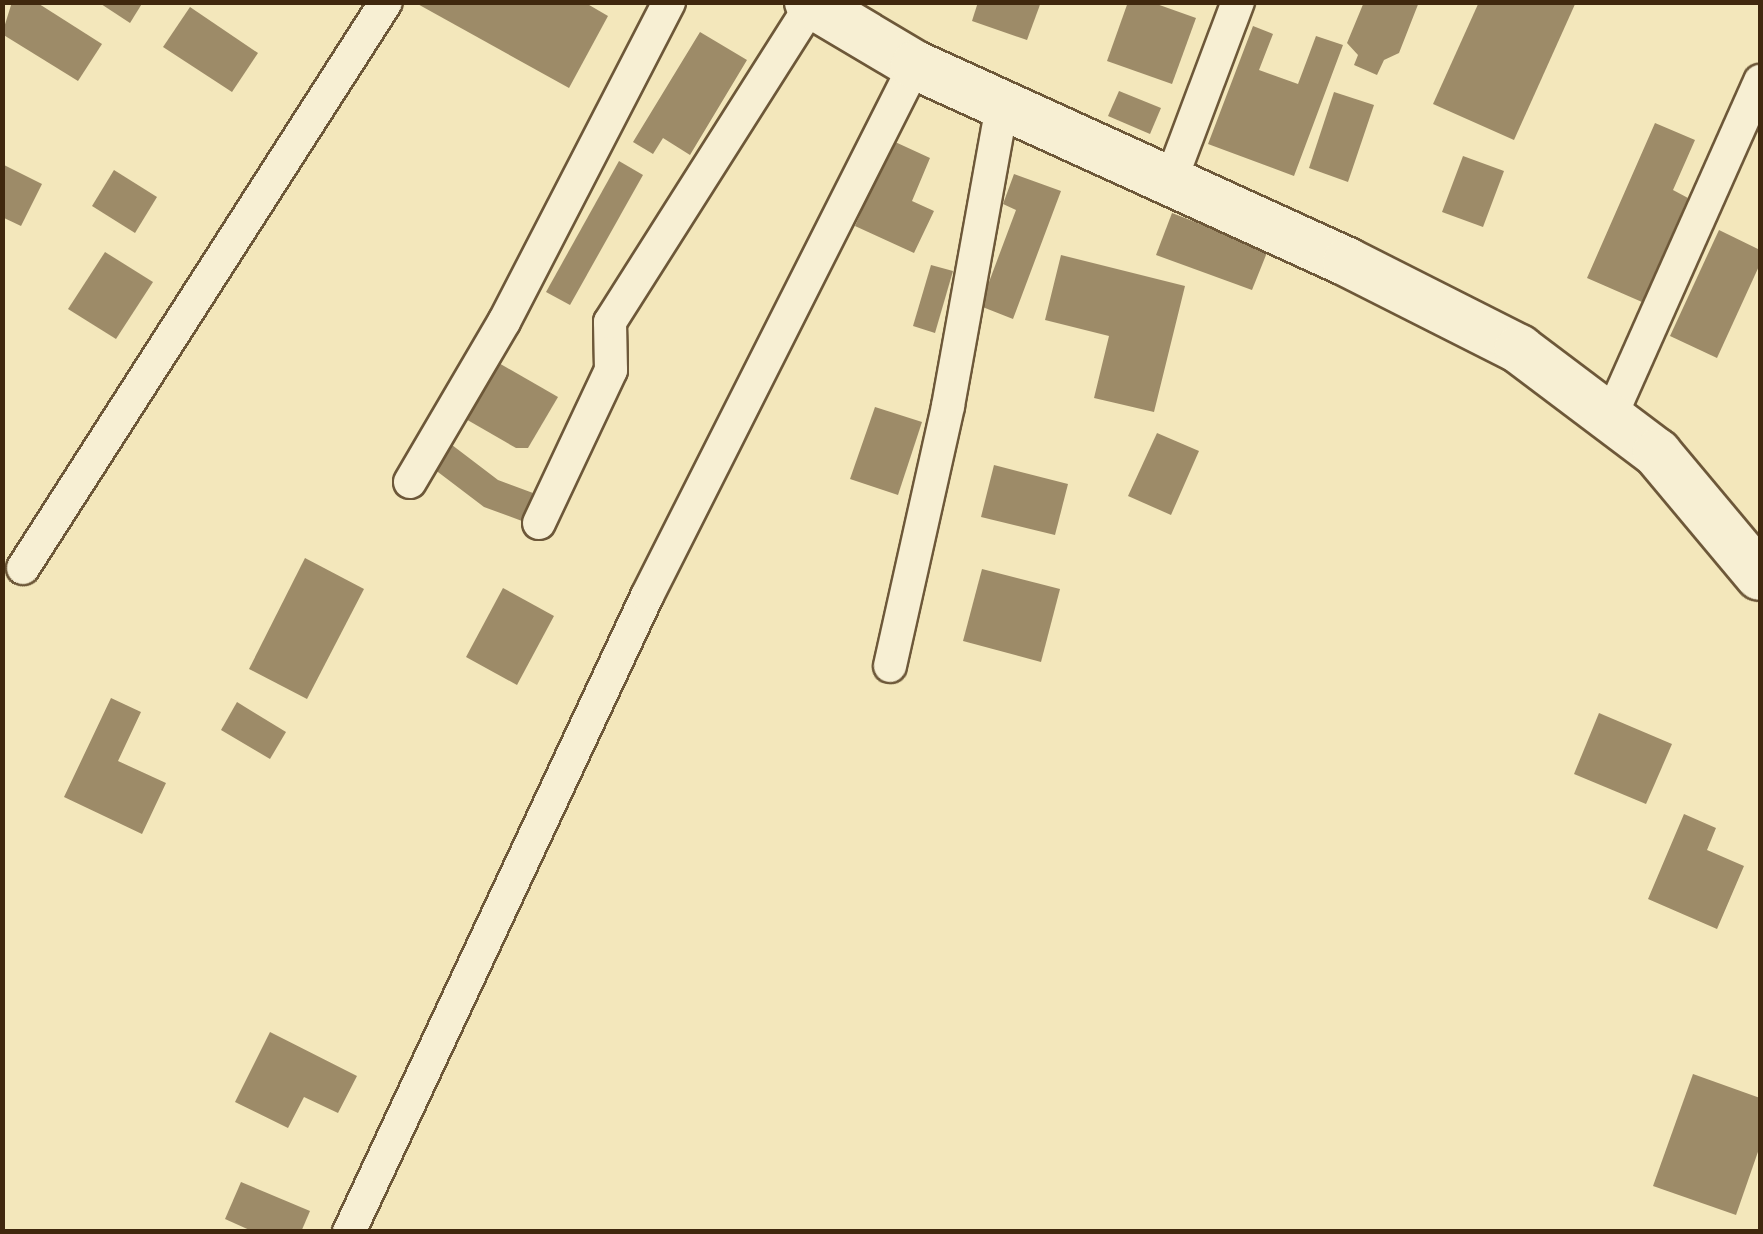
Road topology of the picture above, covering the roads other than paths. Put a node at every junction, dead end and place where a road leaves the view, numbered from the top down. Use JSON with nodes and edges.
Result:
{"nodes":[{"id":1,"x":386,"y":2,"type":"edge"},
{"id":2,"x":669,"y":2,"type":"edge"},
{"id":3,"x":1238,"y":2,"type":"edge"},
{"id":4,"x":832,"y":9,"type":"edge"},
{"id":5,"x":915,"y":65,"type":"junction"},
{"id":6,"x":1760,"y":81,"type":"edge"},
{"id":7,"x":1002,"y":106,"type":"junction"},
{"id":8,"x":1171,"y":180,"type":"junction"},
{"id":9,"x":1612,"y":416,"type":"junction"},
{"id":10,"x":410,"y":482,"type":"dead end"},
{"id":11,"x":540,"y":523,"type":"dead end"},
{"id":12,"x":22,"y":568,"type":"dead end"},
{"id":13,"x":1760,"y":576,"type":"edge"},
{"id":14,"x":890,"y":666,"type":"dead end"},
{"id":15,"x":348,"y":1232,"type":"edge"}],
"edges":[{"from":1,"to":12,"type":"street"},
{"from":2,"to":10,"type":"street"},
{"from":3,"to":8,"type":"street"},
{"from":4,"to":5,"type":"street"},
{"from":4,"to":11,"type":"street"},
{"from":5,"to":7,"type":"street"},
{"from":5,"to":15,"type":"street"},
{"from":6,"to":9,"type":"street"},
{"from":7,"to":8,"type":"street"},
{"from":7,"to":14,"type":"street"},
{"from":8,"to":9,"type":"street"},
{"from":9,"to":13,"type":"street"}]}
